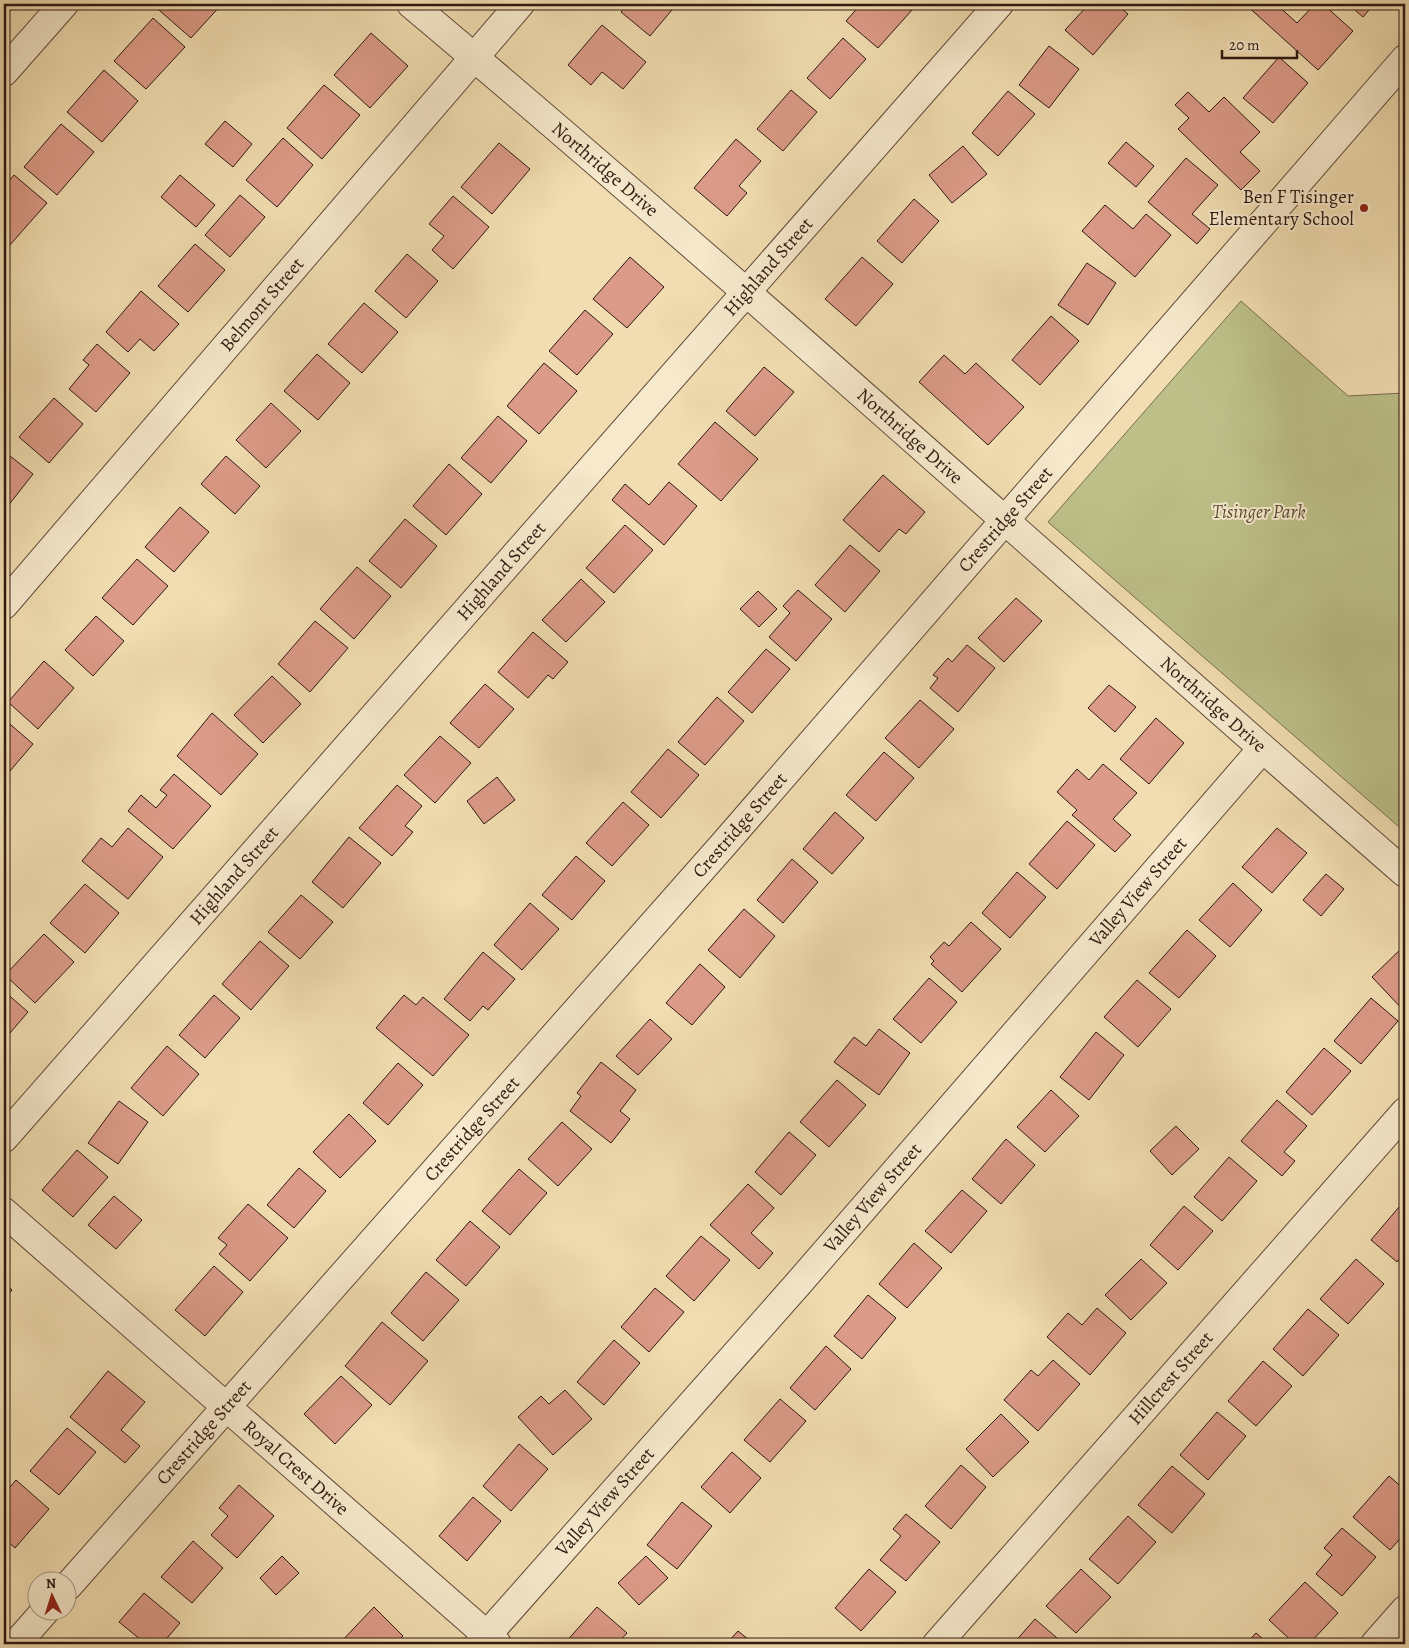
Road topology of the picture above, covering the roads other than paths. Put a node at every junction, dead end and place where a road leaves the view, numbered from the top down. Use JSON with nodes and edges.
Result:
{"nodes":[{"id":1,"x":64,"y":4,"type":"edge"},
{"id":2,"x":411,"y":4,"type":"edge"},
{"id":3,"x":520,"y":4,"type":"edge"},
{"id":4,"x":999,"y":4,"type":"edge"},
{"id":5,"x":473,"y":56,"type":"junction"},
{"id":6,"x":1405,"y":59,"type":"edge"},
{"id":7,"x":4,"y":72,"type":"edge"},
{"id":8,"x":748,"y":292,"type":"junction"},
{"id":9,"x":1005,"y":521,"type":"junction"},
{"id":10,"x":4,"y":605,"type":"edge"},
{"id":11,"x":1262,"y":748,"type":"junction"},
{"id":12,"x":1405,"y":873,"type":"edge"},
{"id":13,"x":1405,"y":1112,"type":"edge"},
{"id":14,"x":4,"y":1138,"type":"edge"},
{"id":15,"x":4,"y":1212,"type":"edge"},
{"id":16,"x":226,"y":1407,"type":"junction"},
{"id":17,"x":78,"y":1575,"type":"edge"},
{"id":18,"x":1405,"y":1610,"type":"edge"},
{"id":19,"x":37,"y":1620,"type":"edge"},
{"id":20,"x":488,"y":1641,"type":"edge"},
{"id":21,"x":16,"y":1644,"type":"edge"},
{"id":22,"x":937,"y":1644,"type":"edge"},
{"id":23,"x":1375,"y":1644,"type":"edge"}],
"edges":[{"from":1,"to":7,"type":"street"},
{"from":2,"to":5,"type":"street","name":"Northridge Drive"},
{"from":3,"to":5,"type":"street","name":"Belmont Street"},
{"from":4,"to":8,"type":"street","name":"Highland Street"},
{"from":5,"to":8,"type":"street","name":"Northridge Drive"},
{"from":5,"to":10,"type":"street","name":"Belmont Street"},
{"from":6,"to":9,"type":"street","name":"Crestridge Street"},
{"from":8,"to":9,"type":"street","name":"Northridge Drive"},
{"from":8,"to":14,"type":"street","name":"Highland Street"},
{"from":9,"to":11,"type":"street","name":"Northridge Drive"},
{"from":9,"to":16,"type":"street","name":"Crestridge Street"},
{"from":11,"to":12,"type":"street","name":"Northridge Drive"},
{"from":11,"to":20,"type":"street","name":"Valley View Street"},
{"from":13,"to":22,"type":"street","name":"Hillcrest Street"},
{"from":15,"to":16,"type":"street","name":"Royal Crest Drive"},
{"from":16,"to":17,"type":"street","name":"Crestridge Street"},
{"from":16,"to":20,"type":"street","name":"Royal Crest Drive"},
{"from":18,"to":23,"type":"street"},
{"from":19,"to":21,"type":"street"}]}
